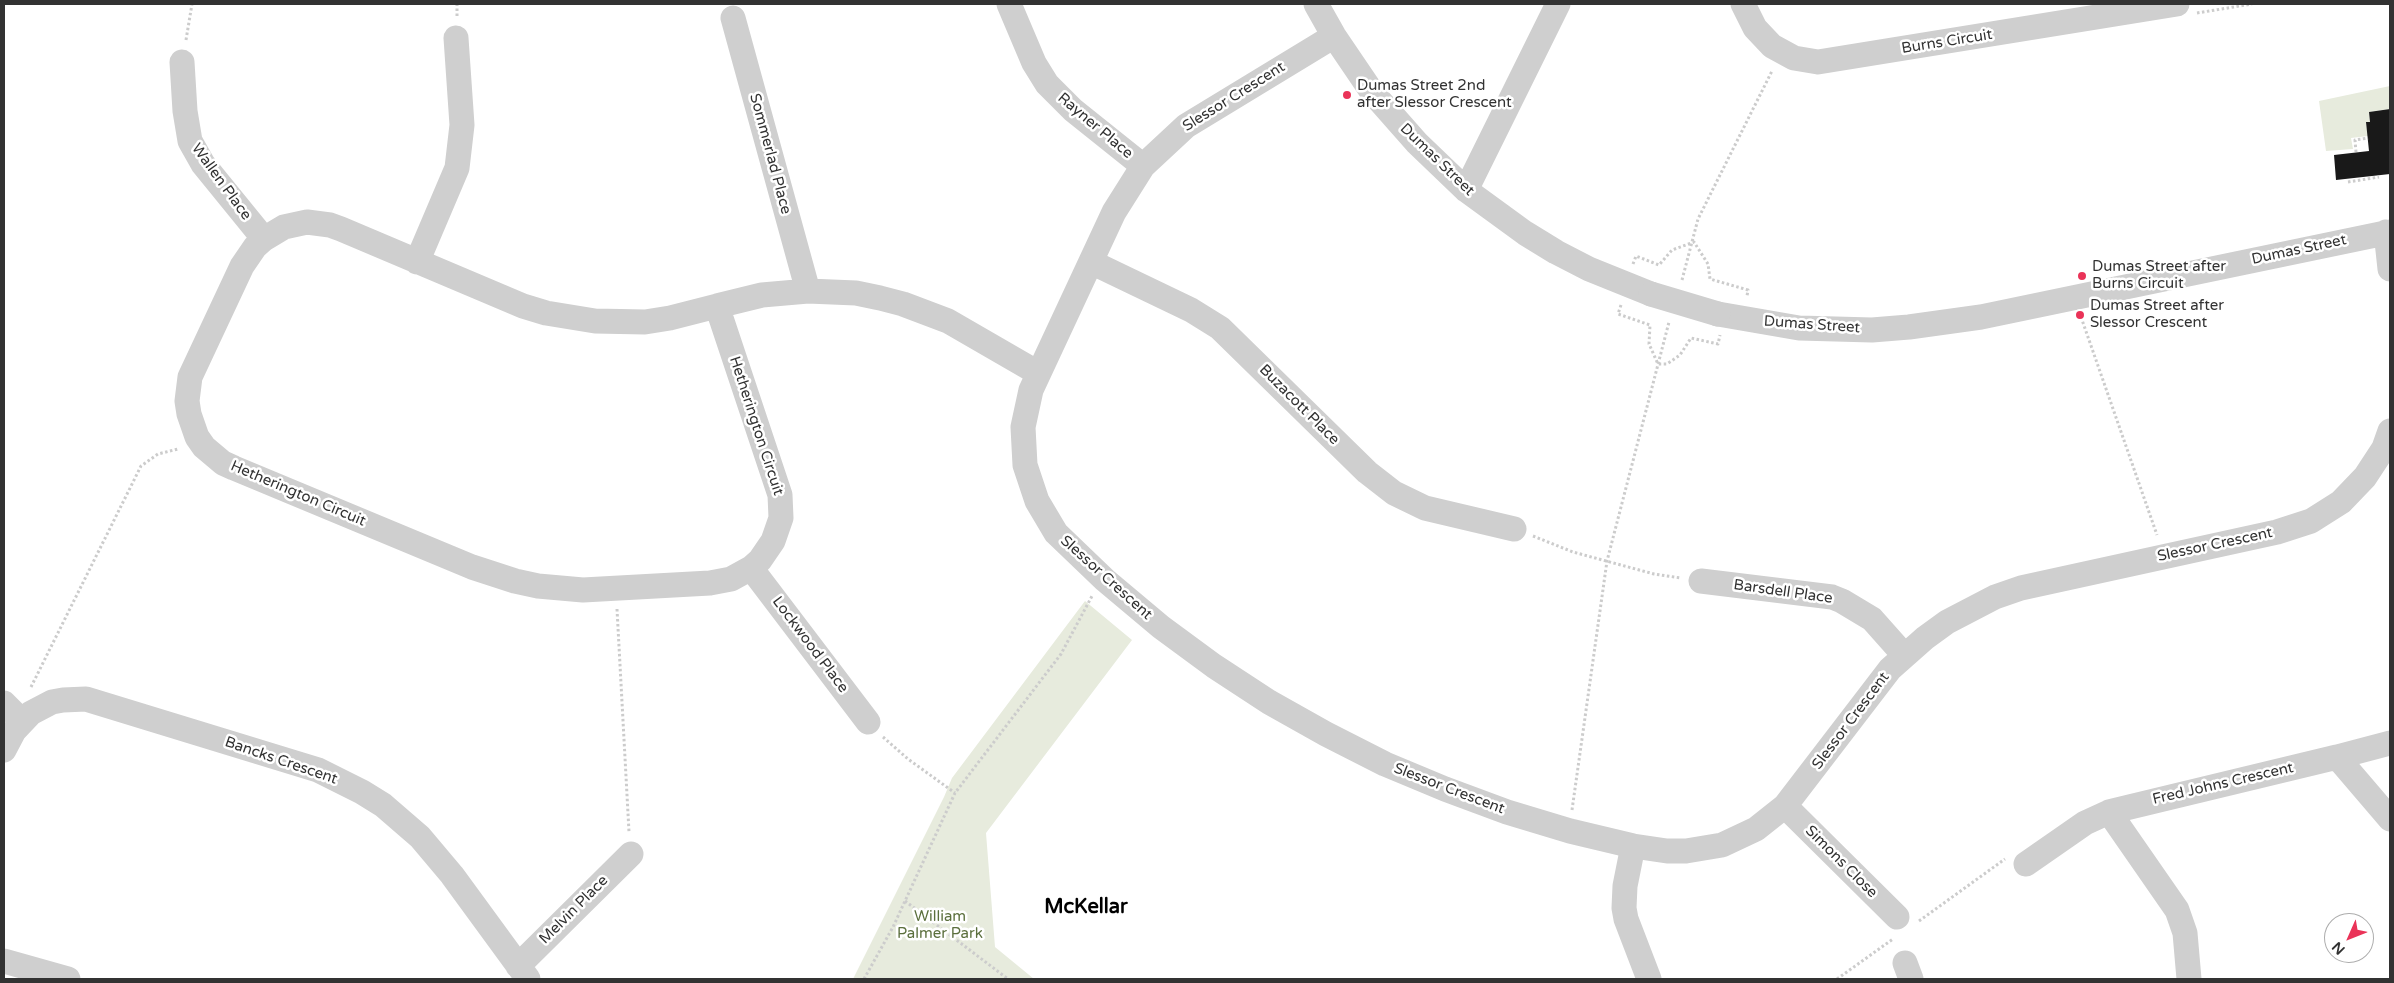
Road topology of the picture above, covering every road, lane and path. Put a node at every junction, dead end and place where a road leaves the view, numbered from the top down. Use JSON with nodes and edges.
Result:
{"nodes":[{"id":1,"x":192,"y":4,"type":"edge"},
{"id":2,"x":1009,"y":4,"type":"edge"},
{"id":3,"x":1316,"y":4,"type":"edge"},
{"id":4,"x":1558,"y":4,"type":"edge"},
{"id":5,"x":1742,"y":4,"type":"edge"},
{"id":6,"x":2177,"y":4,"type":"edge"},
{"id":7,"x":733,"y":18,"type":"dead end"},
{"id":8,"x":1334,"y":36,"type":"junction"},
{"id":9,"x":456,"y":38,"type":"dead end"},
{"id":10,"x":182,"y":62,"type":"joint"},
{"id":11,"x":2368,"y":138,"type":"dead end"},
{"id":12,"x":2356,"y":152,"type":"dead end"},
{"id":13,"x":1143,"y":166,"type":"junction"},
{"id":14,"x":2379,"y":177,"type":"dead end"},
{"id":15,"x":2348,"y":182,"type":"dead end"},
{"id":16,"x":1466,"y":190,"type":"junction"},
{"id":17,"x":2388,"y":232,"type":"edge"},
{"id":18,"x":264,"y":239,"type":"junction"},
{"id":19,"x":418,"y":262,"type":"junction"},
{"id":20,"x":1091,"y":262,"type":"junction"},
{"id":21,"x":1632,"y":267,"type":"dead end"},
{"id":22,"x":2390,"y":269,"type":"edge"},
{"id":23,"x":808,"y":290,"type":"junction"},
{"id":24,"x":1622,"y":302,"type":"dead end"},
{"id":25,"x":1746,"y":302,"type":"dead end"},
{"id":26,"x":718,"y":306,"type":"junction"},
{"id":27,"x":2080,"y":315,"type":"dead end"},
{"id":28,"x":1719,"y":323,"type":"junction"},
{"id":29,"x":1038,"y":373,"type":"junction"},
{"id":30,"x":2390,"y":431,"type":"edge"},
{"id":31,"x":200,"y":440,"type":"junction"},
{"id":32,"x":2383,"y":466,"type":"edge"},
{"id":33,"x":1514,"y":528,"type":"joint"},
{"id":34,"x":2164,"y":556,"type":"junction"},
{"id":35,"x":751,"y":568,"type":"junction"},
{"id":36,"x":1105,"y":580,"type":"junction"},
{"id":37,"x":1701,"y":581,"type":"joint"},
{"id":38,"x":616,"y":588,"type":"junction"},
{"id":39,"x":1904,"y":655,"type":"junction"},
{"id":40,"x":29,"y":692,"type":"dead end"},
{"id":41,"x":4,"y":703,"type":"edge"},
{"id":42,"x":22,"y":721,"type":"junction"},
{"id":43,"x":868,"y":722,"type":"joint"},
{"id":44,"x":2390,"y":743,"type":"edge"},
{"id":45,"x":4,"y":750,"type":"edge"},
{"id":46,"x":2337,"y":757,"type":"junction"},
{"id":47,"x":955,"y":793,"type":"junction"},
{"id":48,"x":1786,"y":806,"type":"junction"},
{"id":49,"x":2109,"y":812,"type":"junction"},
{"id":50,"x":2390,"y":819,"type":"edge"},
{"id":51,"x":1633,"y":846,"type":"junction"},
{"id":52,"x":631,"y":854,"type":"joint"},
{"id":53,"x":2017,"y":860,"type":"joint"},
{"id":54,"x":905,"y":901,"type":"junction"},
{"id":55,"x":1904,"y":925,"type":"junction"},
{"id":56,"x":4,"y":961,"type":"edge"},
{"id":57,"x":523,"y":972,"type":"edge"},
{"id":58,"x":68,"y":979,"type":"edge"},
{"id":59,"x":864,"y":979,"type":"edge"},
{"id":60,"x":1008,"y":979,"type":"edge"},
{"id":61,"x":1649,"y":979,"type":"edge"},
{"id":62,"x":1837,"y":979,"type":"edge"},
{"id":63,"x":2189,"y":979,"type":"edge"}],
"edges":[{"from":1,"to":10,"type":"path"},
{"from":2,"to":13,"type":"street","name":"Rayner Place"},
{"from":3,"to":8,"type":"street","name":"Dumas Street"},
{"from":4,"to":16,"type":"street"},
{"from":5,"to":6,"type":"street","name":"Burns Circuit"},
{"from":7,"to":23,"type":"street","name":"Sommerlad Place"},
{"from":8,"to":13,"type":"street","name":"Slessor Crescent"},
{"from":8,"to":16,"type":"street","name":"Dumas Street"},
{"from":9,"to":19,"type":"street"},
{"from":10,"to":18,"type":"street","name":"Wallen Place"},
{"from":11,"to":12,"type":"path"},
{"from":13,"to":20,"type":"street","name":"Slessor Crescent"},
{"from":14,"to":15,"type":"path"},
{"from":16,"to":28,"type":"street","name":"Dumas Street","bridge":true},
{"from":17,"to":22,"type":"street"},
{"from":17,"to":28,"type":"street","name":"Dumas Street"},
{"from":18,"to":19,"type":"street","name":"Hetherington Circuit"},
{"from":18,"to":31,"type":"street","name":"Hetherington Circuit"},
{"from":19,"to":26,"type":"street","name":"Hetherington Circuit"},
{"from":20,"to":29,"type":"street","name":"Slessor Crescent"},
{"from":20,"to":33,"type":"street","name":"Buzacott Place"},
{"from":21,"to":25,"type":"path"},
{"from":23,"to":26,"type":"street","name":"Hetherington Circuit"},
{"from":23,"to":29,"type":"street","name":"Hetherington Circuit"},
{"from":24,"to":28,"type":"path"},
{"from":26,"to":35,"type":"street","name":"Hetherington Circuit"},
{"from":27,"to":34,"type":"path"},
{"from":29,"to":36,"type":"street","name":"Slessor Crescent"},
{"from":30,"to":32,"type":"street","name":"Slessor Crescent"},
{"from":31,"to":38,"type":"street","name":"Hetherington Circuit"},
{"from":31,"to":40,"type":"path"},
{"from":32,"to":34,"type":"street","name":"Slessor Crescent"},
{"from":33,"to":37,"type":"path"},
{"from":34,"to":39,"type":"street","name":"Slessor Crescent"},
{"from":35,"to":38,"type":"street","name":"Hetherington Circuit"},
{"from":35,"to":43,"type":"street","name":"Lockwood Place"},
{"from":36,"to":47,"type":"path"},
{"from":36,"to":51,"type":"street","name":"Slessor Crescent"},
{"from":37,"to":39,"type":"street","name":"Barsdell Place"},
{"from":38,"to":52,"type":"path"},
{"from":39,"to":48,"type":"street","name":"Slessor Crescent"},
{"from":41,"to":42,"type":"street"},
{"from":42,"to":45,"type":"street","name":"Bancks Crescent"},
{"from":42,"to":57,"type":"street","name":"Bancks Crescent"},
{"from":43,"to":47,"type":"path"},
{"from":44,"to":46,"type":"street","name":"Fred Johns Crescent"},
{"from":46,"to":49,"type":"street","name":"Fred Johns Crescent"},
{"from":46,"to":50,"type":"street"},
{"from":47,"to":54,"type":"path"},
{"from":48,"to":51,"type":"street","name":"Slessor Crescent"},
{"from":48,"to":55,"type":"street","name":"Simons Close"},
{"from":49,"to":53,"type":"street","name":"Fred Johns Crescent"},
{"from":49,"to":63,"type":"street"},
{"from":51,"to":61,"type":"street"},
{"from":52,"to":57,"type":"street","name":"Melvin Place"},
{"from":53,"to":55,"type":"path"},
{"from":54,"to":59,"type":"path"},
{"from":54,"to":60,"type":"path"},
{"from":55,"to":62,"type":"path"},
{"from":56,"to":58,"type":"street"}]}
